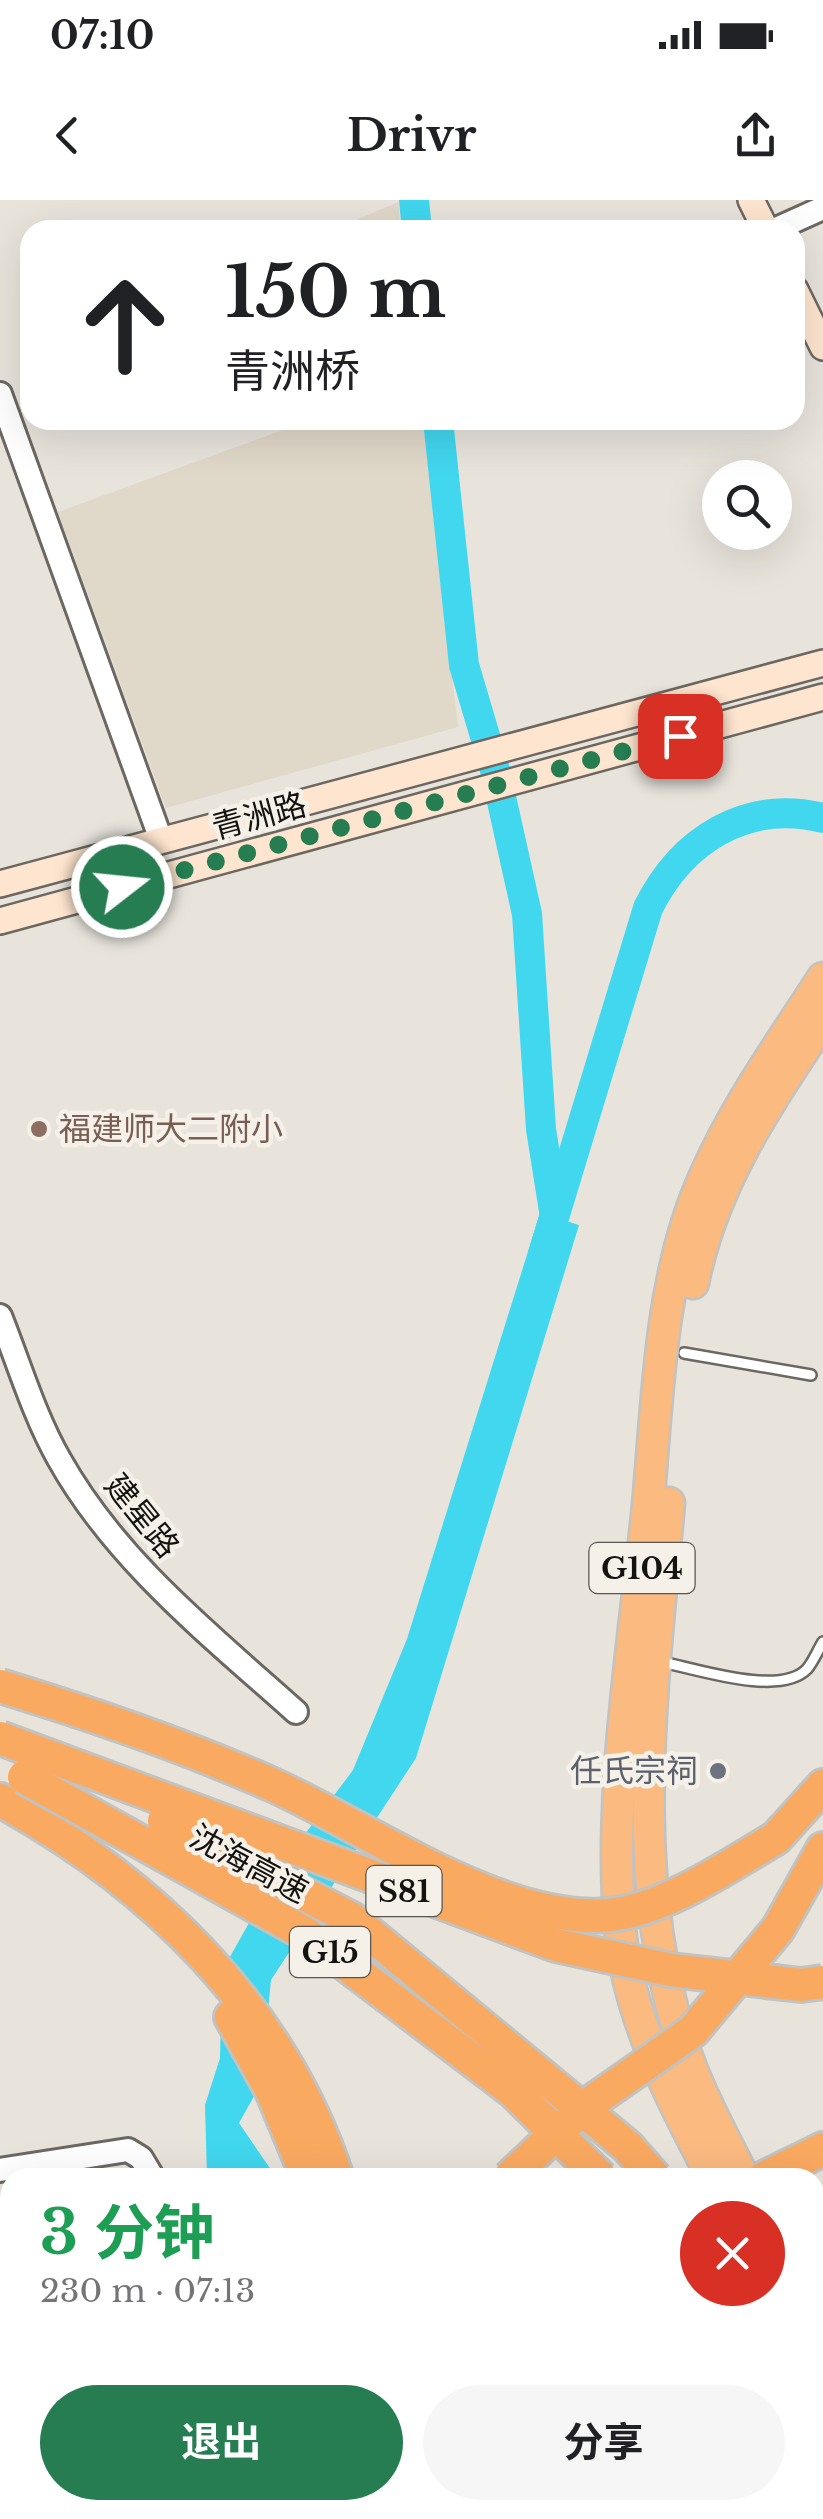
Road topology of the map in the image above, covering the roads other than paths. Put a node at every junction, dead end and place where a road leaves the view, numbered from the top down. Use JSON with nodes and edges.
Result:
{"nodes":[{"id":1,"x":823,"y":208,"type":"edge"},
{"id":2,"x":796,"y":220,"type":"edge"},
{"id":3,"x":805,"y":310,"type":"edge"},
{"id":4,"x":823,"y":347,"type":"edge"},
{"id":5,"x":0,"y":394,"type":"edge"},
{"id":6,"x":823,"y":663,"type":"edge"},
{"id":7,"x":823,"y":697,"type":"edge"},
{"id":8,"x":161,"y":840,"type":"junction"},
{"id":9,"x":114,"y":853,"type":"junction"},
{"id":10,"x":0,"y":884,"type":"edge"},
{"id":11,"x":122,"y":887,"type":"junction"},
{"id":12,"x":0,"y":921,"type":"edge"},
{"id":13,"x":823,"y":978,"type":"edge"},
{"id":14,"x":823,"y":1021,"type":"edge"},
{"id":15,"x":0,"y":1316,"type":"edge"},
{"id":16,"x":684,"y":1353,"type":"junction"},
{"id":17,"x":811,"y":1375,"type":"dead end"},
{"id":18,"x":823,"y":1642,"type":"edge"},
{"id":19,"x":654,"y":1661,"type":"junction"},
{"id":20,"x":0,"y":1686,"type":"edge"},
{"id":21,"x":296,"y":1712,"type":"dead end"},
{"id":22,"x":0,"y":1741,"type":"edge"},
{"id":23,"x":8,"y":1782,"type":"edge"},
{"id":24,"x":823,"y":1786,"type":"edge"},
{"id":25,"x":823,"y":1849,"type":"edge"},
{"id":26,"x":116,"y":1873,"type":"junction"},
{"id":27,"x":823,"y":1982,"type":"edge"},
{"id":28,"x":823,"y":2149,"type":"edge"},
{"id":29,"x":13,"y":2168,"type":"edge"},
{"id":30,"x":148,"y":2168,"type":"edge"},
{"id":31,"x":304,"y":2168,"type":"edge"},
{"id":32,"x":333,"y":2168,"type":"edge"},
{"id":33,"x":519,"y":2168,"type":"edge"},
{"id":34,"x":592,"y":2168,"type":"edge"},
{"id":35,"x":646,"y":2168,"type":"edge"},
{"id":36,"x":708,"y":2168,"type":"edge"},
{"id":37,"x":739,"y":2168,"type":"edge"},
{"id":38,"x":784,"y":2168,"type":"edge"}],
"edges":[{"from":1,"to":2,"type":"street"},
{"from":3,"to":4,"type":"main road"},
{"from":5,"to":8,"type":"street"},
{"from":6,"to":8,"type":"main road","name":"青洲路"},
{"from":7,"to":11,"type":"main road","name":"青洲路"},
{"from":8,"to":9,"type":"main road","name":"青洲路"},
{"from":9,"to":10,"type":"main road","name":"青洲路"},
{"from":9,"to":11,"type":"main road"},
{"from":11,"to":12,"type":"main road","name":"青洲路"},
{"from":13,"to":36,"type":"highway","number":"G104"},
{"from":14,"to":16,"type":"highway","number":"G104"},
{"from":15,"to":21,"type":"street","name":"建星路"},
{"from":16,"to":17,"type":"lane"},
{"from":16,"to":19,"type":"highway","number":"G104"},
{"from":18,"to":19,"type":"lane"},
{"from":19,"to":37,"type":"highway","number":"G104"},
{"from":20,"to":24,"type":"highway","bridge":true},
{"from":22,"to":27,"type":"highway","number":"S81","bridge":true},
{"from":22,"to":35,"type":"highway","name":"沈海高速","number":"G15","bridge":true},
{"from":23,"to":26,"type":"highway"},
{"from":23,"to":34,"type":"highway","name":"沈海高速","number":"G15","bridge":true},
{"from":25,"to":33,"type":"highway","bridge":true},
{"from":26,"to":31,"type":"highway"},
{"from":26,"to":32,"type":"highway"},
{"from":28,"to":38,"type":"highway"},
{"from":29,"to":30,"type":"street"}]}
